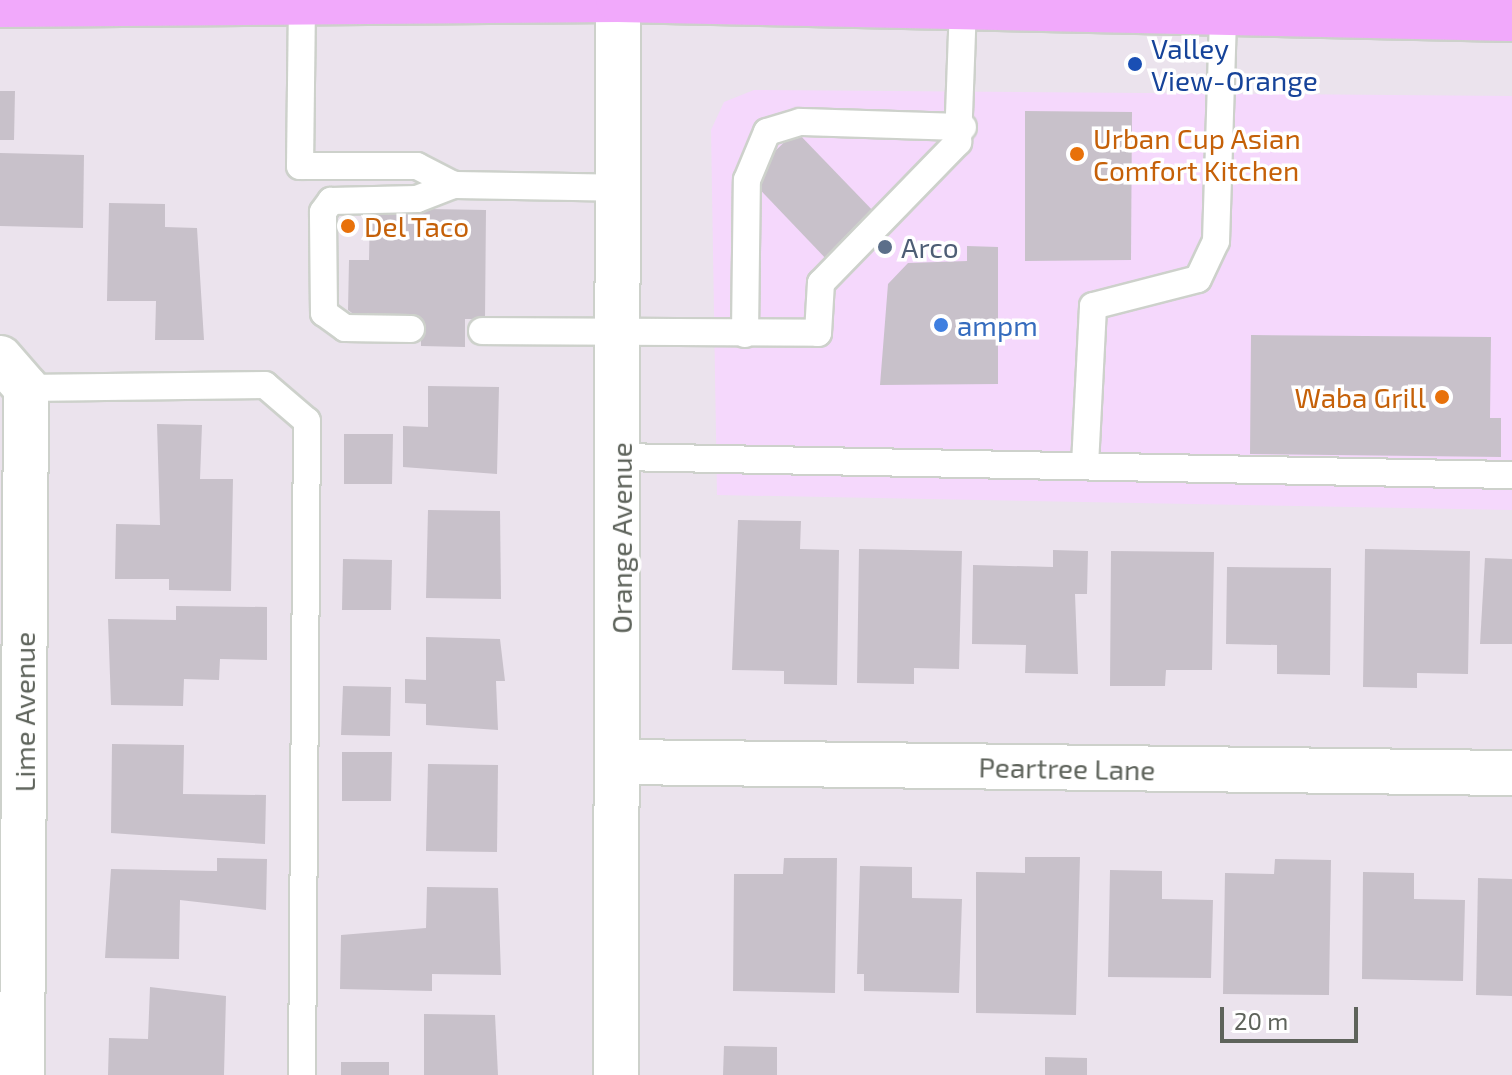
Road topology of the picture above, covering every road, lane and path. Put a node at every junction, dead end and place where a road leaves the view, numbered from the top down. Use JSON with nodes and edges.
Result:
{"nodes":[{"id":1,"x":618,"y":0,"type":"edge"},
{"id":2,"x":302,"y":3,"type":"junction"},
{"id":3,"x":0,"y":5,"type":"edge"},
{"id":4,"x":963,"y":8,"type":"junction"},
{"id":5,"x":1223,"y":13,"type":"junction"},
{"id":6,"x":1512,"y":19,"type":"edge"},
{"id":7,"x":963,"y":127,"type":"junction"},
{"id":8,"x":454,"y":185,"type":"junction"},
{"id":9,"x":619,"y":188,"type":"junction"},
{"id":10,"x":411,"y":329,"type":"dead end"},
{"id":11,"x":482,"y":331,"type":"dead end"},
{"id":12,"x":745,"y":334,"type":"junction"},
{"id":13,"x":619,"y":335,"type":"junction"},
{"id":14,"x":13,"y":373,"type":"edge"},
{"id":15,"x":620,"y":457,"type":"junction"},
{"id":16,"x":1085,"y":465,"type":"junction"},
{"id":17,"x":1512,"y":475,"type":"edge"},
{"id":18,"x":622,"y":762,"type":"junction"},
{"id":19,"x":1512,"y":773,"type":"edge"},
{"id":20,"x":22,"y":1075,"type":"edge"},
{"id":21,"x":302,"y":1075,"type":"edge"},
{"id":22,"x":616,"y":1075,"type":"edge"}],
"edges":[{"from":1,"to":2,"type":"main road"},
{"from":1,"to":4,"type":"main road"},
{"from":1,"to":9,"type":"street","name":"Orange Avenue"},
{"from":2,"to":3,"type":"main road"},
{"from":2,"to":8,"type":"lane"},
{"from":4,"to":5,"type":"main road"},
{"from":4,"to":7,"type":"lane"},
{"from":5,"to":6,"type":"main road"},
{"from":5,"to":16,"type":"lane"},
{"from":7,"to":12,"type":"lane"},
{"from":7,"to":12,"type":"lane"},
{"from":8,"to":9,"type":"lane"},
{"from":8,"to":10,"type":"lane"},
{"from":9,"to":13,"type":"street","name":"Orange Avenue"},
{"from":11,"to":13,"type":"lane"},
{"from":12,"to":13,"type":"lane"},
{"from":13,"to":15,"type":"street","name":"Orange Avenue"},
{"from":14,"to":20,"type":"street","name":"Lime Avenue"},
{"from":14,"to":21,"type":"lane"},
{"from":15,"to":16,"type":"lane"},
{"from":15,"to":18,"type":"street","name":"Orange Avenue"},
{"from":16,"to":17,"type":"lane"},
{"from":18,"to":19,"type":"street","name":"Peartree Lane"},
{"from":18,"to":22,"type":"street","name":"Orange Avenue"}]}
